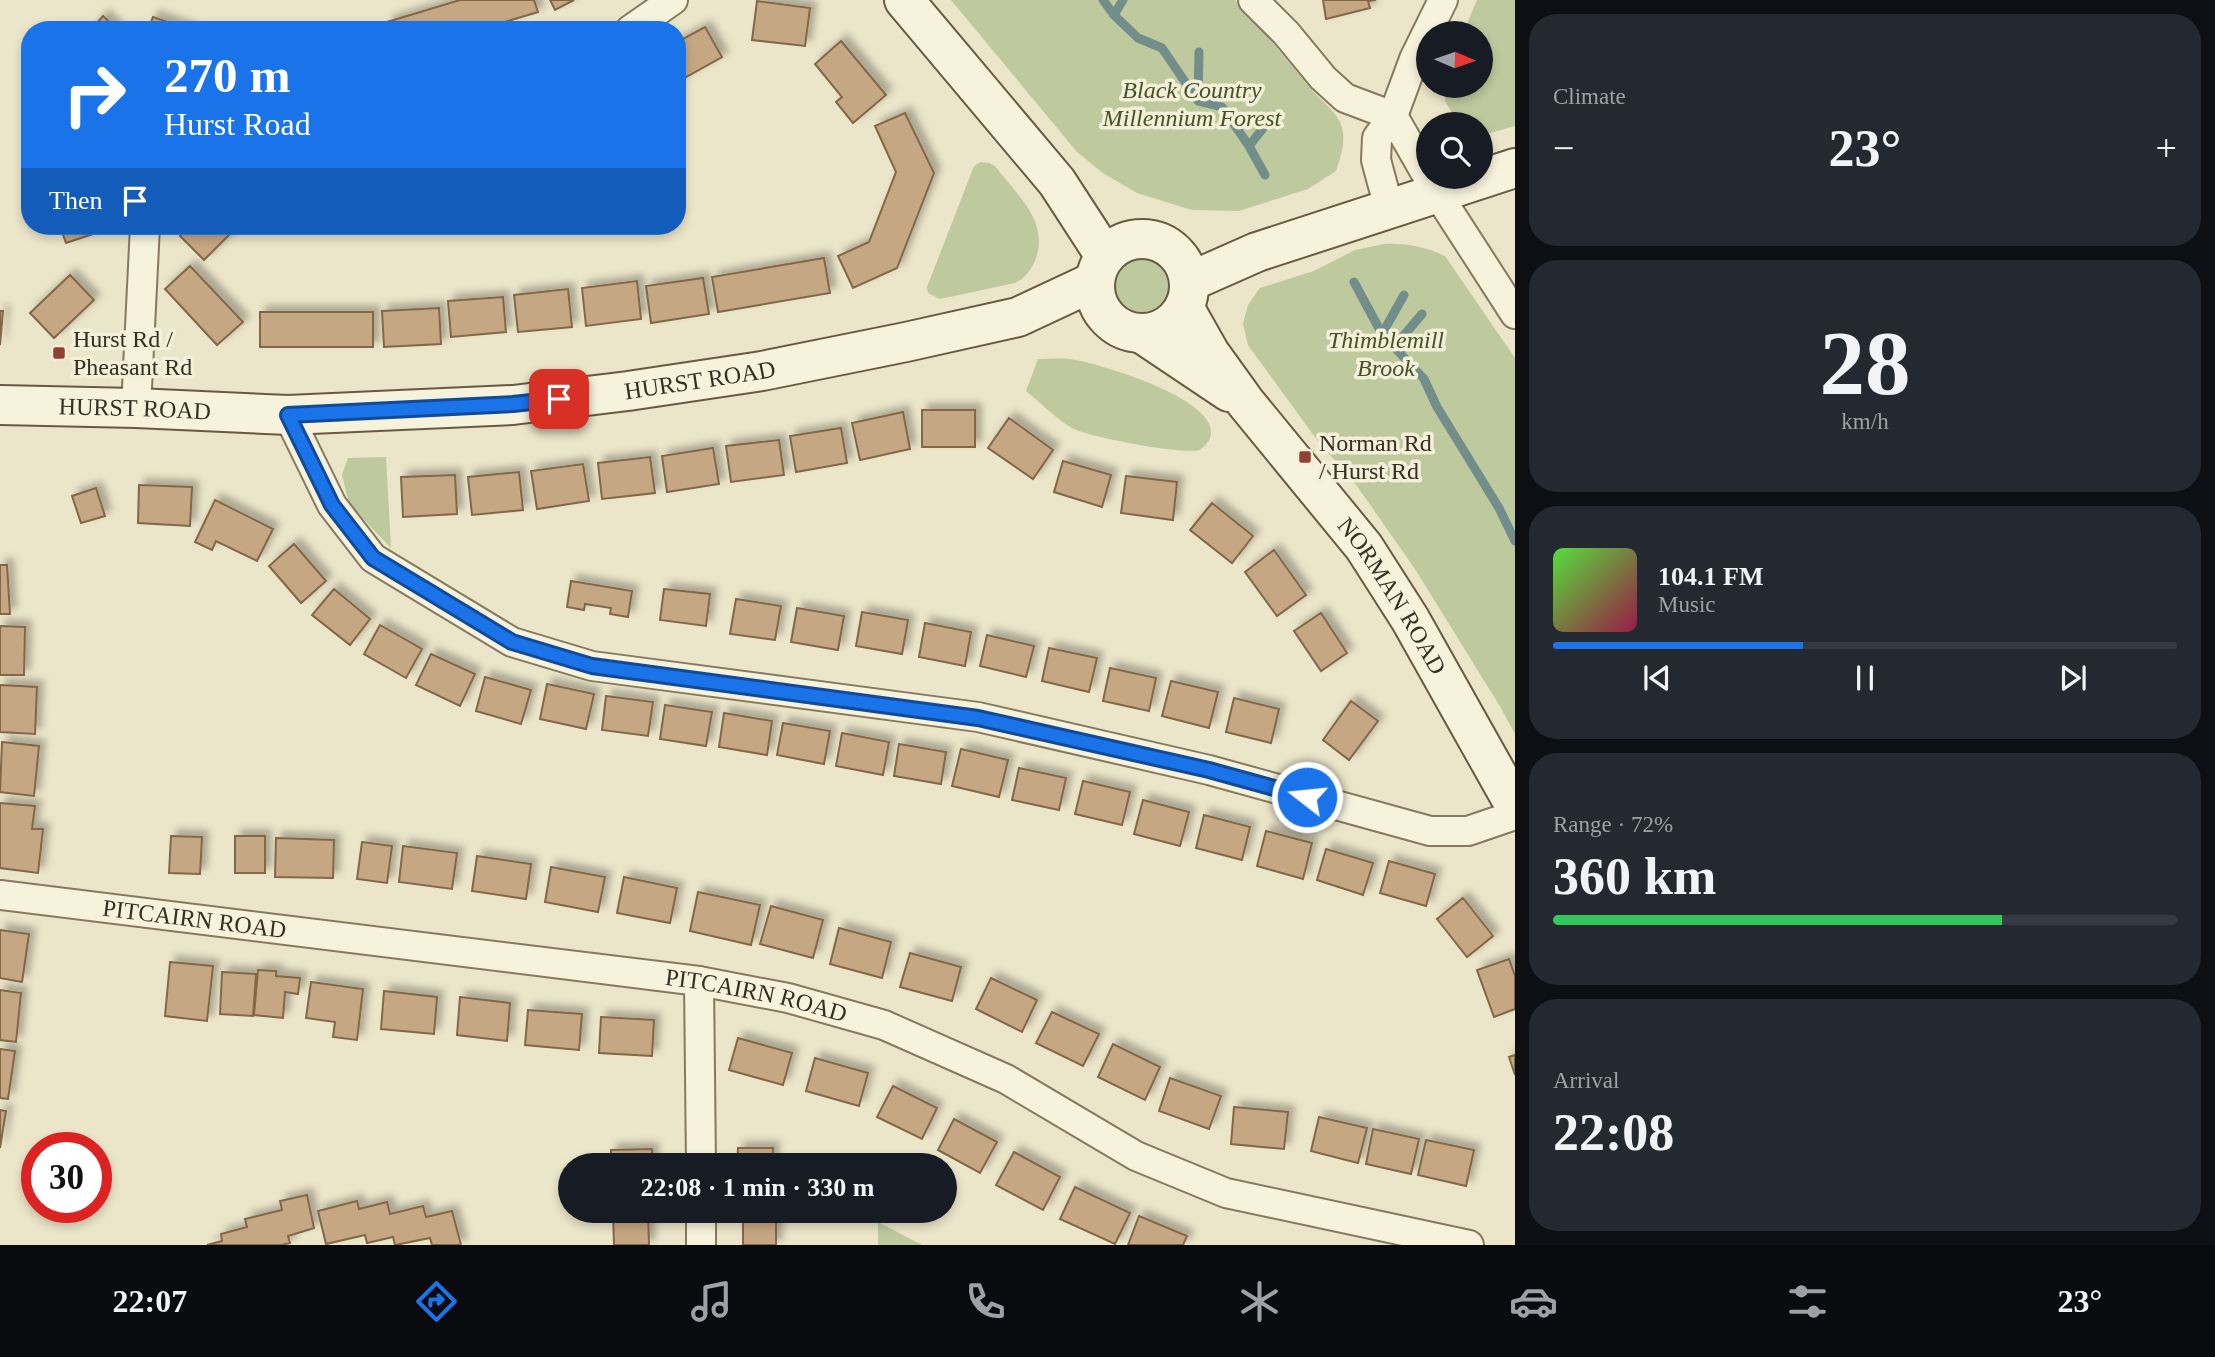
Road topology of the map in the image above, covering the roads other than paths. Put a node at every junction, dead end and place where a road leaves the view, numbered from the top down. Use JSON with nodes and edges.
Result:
{"nodes":[{"id":1,"x":673,"y":0,"type":"edge"},
{"id":2,"x":904,"y":0,"type":"edge"},
{"id":3,"x":1253,"y":0,"type":"edge"},
{"id":4,"x":1443,"y":0,"type":"edge"},
{"id":5,"x":643,"y":21,"type":"edge"},
{"id":6,"x":1393,"y":116,"type":"junction"},
{"id":7,"x":1515,"y":168,"type":"edge"},
{"id":8,"x":1056,"y":182,"type":"junction"},
{"id":9,"x":1437,"y":192,"type":"junction"},
{"id":10,"x":1390,"y":208,"type":"junction"},
{"id":11,"x":145,"y":235,"type":"edge"},
{"id":12,"x":1157,"y":244,"type":"junction"},
{"id":13,"x":1257,"y":252,"type":"junction"},
{"id":14,"x":1100,"y":269,"type":"junction"},
{"id":15,"x":1186,"y":295,"type":"junction"},
{"id":16,"x":1515,"y":314,"type":"edge"},
{"id":17,"x":1018,"y":317,"type":"junction"},
{"id":18,"x":1125,"y":327,"type":"junction"},
{"id":19,"x":1246,"y":403,"type":"junction"},
{"id":20,"x":0,"y":405,"type":"edge"},
{"id":21,"x":136,"y":408,"type":"junction"},
{"id":22,"x":288,"y":415,"type":"junction"},
{"id":23,"x":1515,"y":806,"type":"edge"},
{"id":24,"x":1515,"y":815,"type":"edge"},
{"id":25,"x":0,"y":895,"type":"edge"},
{"id":26,"x":699,"y":981,"type":"junction"},
{"id":27,"x":701,"y":1153,"type":"edge"},
{"id":28,"x":701,"y":1223,"type":"edge"},
{"id":29,"x":701,"y":1245,"type":"edge"},
{"id":30,"x":1469,"y":1245,"type":"edge"}],
"edges":[{"from":1,"to":5,"type":"street"},
{"from":2,"to":8,"type":"street"},
{"from":3,"to":6,"type":"street"},
{"from":4,"to":6,"type":"street"},
{"from":6,"to":9,"type":"street"},
{"from":6,"to":10,"type":"street"},
{"from":7,"to":9,"type":"street"},
{"from":8,"to":12,"type":"street"},
{"from":8,"to":14,"type":"street"},
{"from":9,"to":10,"type":"street"},
{"from":9,"to":16,"type":"street"},
{"from":10,"to":13,"type":"street"},
{"from":11,"to":21,"type":"street"},
{"from":12,"to":13,"type":"street"},
{"from":12,"to":14,"type":"street"},
{"from":12,"to":15,"type":"street"},
{"from":13,"to":15,"type":"street"},
{"from":14,"to":17,"type":"street","name":"HURST ROAD"},
{"from":14,"to":18,"type":"street"},
{"from":15,"to":18,"type":"street"},
{"from":15,"to":19,"type":"street","name":"NORMAN ROAD"},
{"from":17,"to":18,"type":"street","name":"HURST ROAD"},
{"from":17,"to":22,"type":"street","name":"HURST ROAD"},
{"from":18,"to":19,"type":"street","name":"NORMAN ROAD"},
{"from":19,"to":23,"type":"street","name":"NORMAN ROAD"},
{"from":20,"to":21,"type":"street","name":"HURST ROAD"},
{"from":21,"to":22,"type":"street","name":"HURST ROAD"},
{"from":22,"to":24,"type":"street"},
{"from":25,"to":26,"type":"street","name":"PITCAIRN ROAD"},
{"from":26,"to":27,"type":"street"},
{"from":26,"to":30,"type":"street","name":"PITCAIRN ROAD"},
{"from":28,"to":29,"type":"street"}]}
